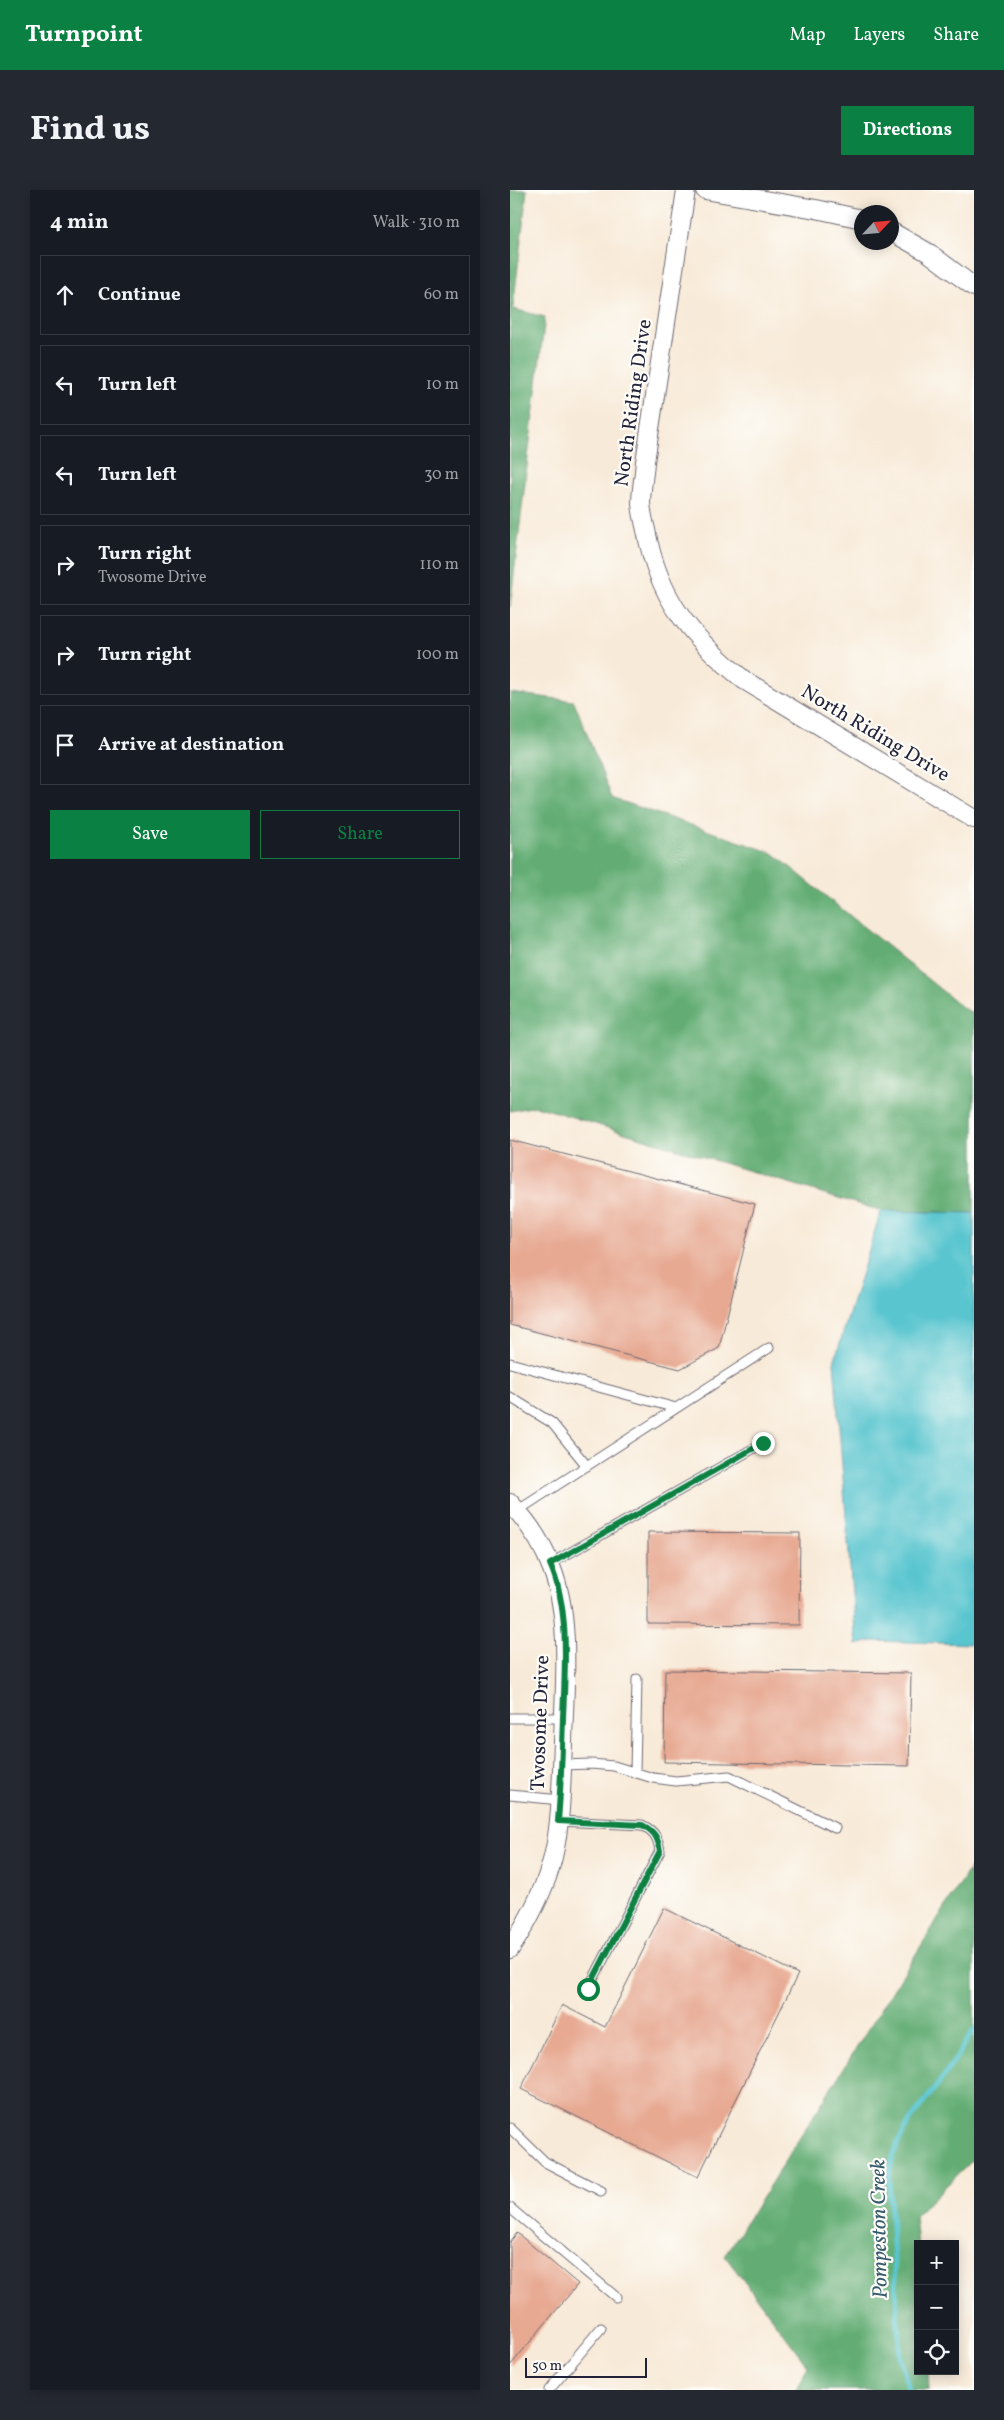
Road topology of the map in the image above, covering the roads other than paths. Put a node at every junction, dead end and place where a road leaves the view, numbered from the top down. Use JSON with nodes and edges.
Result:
{"nodes":[{"id":1,"x":686,"y":190,"type":"edge"},
{"id":2,"x":705,"y":190,"type":"edge"},
{"id":3,"x":854,"y":216,"type":"edge"},
{"id":4,"x":899,"y":236,"type":"edge"},
{"id":5,"x":974,"y":288,"type":"edge"},
{"id":6,"x":974,"y":819,"type":"edge"},
{"id":7,"x":769,"y":1348,"type":"dead end"},
{"id":8,"x":510,"y":1363,"type":"edge"},
{"id":9,"x":510,"y":1397,"type":"edge"},
{"id":10,"x":676,"y":1408,"type":"junction"},
{"id":11,"x":763,"y":1443,"type":"dead end"},
{"id":12,"x":587,"y":1466,"type":"junction"},
{"id":13,"x":514,"y":1507,"type":"edge"},
{"id":14,"x":550,"y":1564,"type":"junction"},
{"id":15,"x":637,"y":1679,"type":"dead end"},
{"id":16,"x":510,"y":1718,"type":"edge"},
{"id":17,"x":563,"y":1718,"type":"junction"},
{"id":18,"x":562,"y":1765,"type":"junction"},
{"id":19,"x":635,"y":1773,"type":"junction"},
{"id":20,"x":510,"y":1795,"type":"edge"},
{"id":21,"x":560,"y":1800,"type":"junction"},
{"id":22,"x":558,"y":1821,"type":"junction"},
{"id":23,"x":835,"y":1828,"type":"dead end"},
{"id":24,"x":510,"y":1949,"type":"edge"},
{"id":25,"x":588,"y":1989,"type":"dead end"},
{"id":26,"x":510,"y":2128,"type":"edge"},
{"id":27,"x":601,"y":2190,"type":"dead end"},
{"id":28,"x":510,"y":2208,"type":"edge"},
{"id":29,"x":616,"y":2297,"type":"dead end"},
{"id":30,"x":602,"y":2328,"type":"dead end"},
{"id":31,"x":549,"y":2390,"type":"edge"}],
"edges":[{"from":1,"to":6,"type":"street","name":"North Riding Drive"},
{"from":2,"to":3,"type":"street"},
{"from":4,"to":5,"type":"street"},
{"from":7,"to":10,"type":"lane"},
{"from":8,"to":10,"type":"lane"},
{"from":9,"to":12,"type":"lane"},
{"from":10,"to":12,"type":"lane"},
{"from":11,"to":14,"type":"lane"},
{"from":12,"to":13,"type":"lane"},
{"from":13,"to":14,"type":"street","name":"Twosome Drive"},
{"from":14,"to":17,"type":"street","name":"Twosome Drive"},
{"from":15,"to":19,"type":"lane"},
{"from":16,"to":17,"type":"lane"},
{"from":17,"to":18,"type":"street","name":"Twosome Drive"},
{"from":18,"to":19,"type":"lane"},
{"from":18,"to":21,"type":"street","name":"Twosome Drive"},
{"from":19,"to":23,"type":"lane"},
{"from":20,"to":21,"type":"lane"},
{"from":21,"to":22,"type":"street","name":"Twosome Drive"},
{"from":22,"to":24,"type":"street","name":"Twosome Drive"},
{"from":22,"to":25,"type":"lane"},
{"from":26,"to":27,"type":"lane"},
{"from":28,"to":29,"type":"lane"},
{"from":30,"to":31,"type":"lane"}]}
